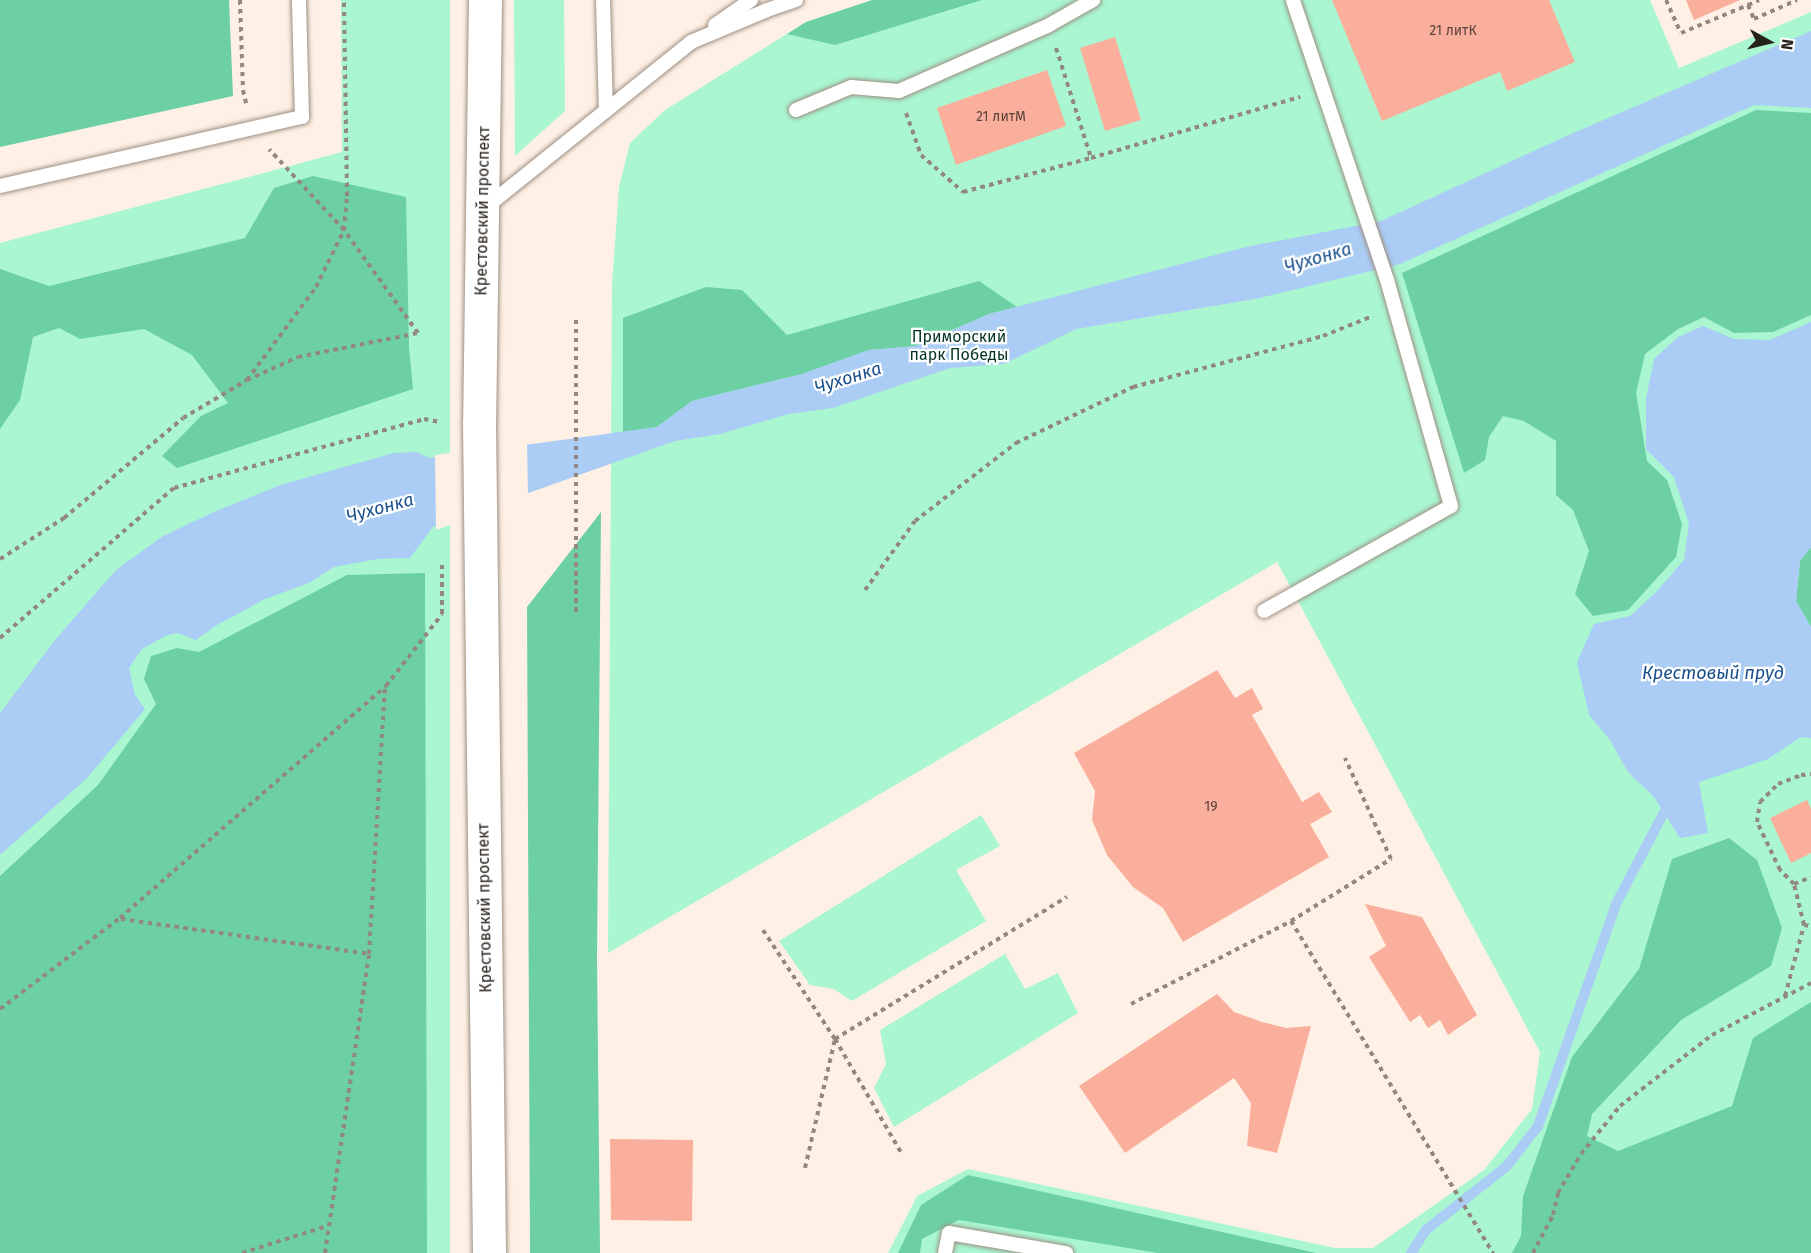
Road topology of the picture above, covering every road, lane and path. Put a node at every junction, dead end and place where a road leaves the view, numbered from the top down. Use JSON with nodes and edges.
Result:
{"nodes":[{"id":1,"x":240,"y":0,"type":"edge"},
{"id":2,"x":298,"y":0,"type":"edge"},
{"id":3,"x":344,"y":0,"type":"edge"},
{"id":4,"x":485,"y":0,"type":"edge"},
{"id":5,"x":603,"y":0,"type":"edge"},
{"id":6,"x":751,"y":0,"type":"edge"},
{"id":7,"x":796,"y":0,"type":"edge"},
{"id":8,"x":1093,"y":0,"type":"edge"},
{"id":9,"x":1293,"y":0,"type":"edge"},
{"id":10,"x":1666,"y":0,"type":"edge"},
{"id":11,"x":1759,"y":0,"type":"edge"},
{"id":12,"x":1797,"y":0,"type":"edge"},
{"id":13,"x":1748,"y":5,"type":"junction"},
{"id":14,"x":1049,"y":25,"type":"junction"},
{"id":15,"x":691,"y":42,"type":"junction"},
{"id":16,"x":899,"y":90,"type":"junction"},
{"id":17,"x":1321,"y":91,"type":"junction"},
{"id":18,"x":796,"y":110,"type":"dead end"},
{"id":19,"x":606,"y":111,"type":"junction"},
{"id":20,"x":251,"y":130,"type":"junction"},
{"id":21,"x":1091,"y":158,"type":"junction"},
{"id":22,"x":0,"y":186,"type":"edge"},
{"id":23,"x":484,"y":208,"type":"junction"},
{"id":24,"x":344,"y":230,"type":"junction"},
{"id":25,"x":1396,"y":306,"type":"junction"},
{"id":26,"x":576,"y":320,"type":"dead end"},
{"id":27,"x":247,"y":380,"type":"junction"},
{"id":28,"x":440,"y":422,"type":"dead end"},
{"id":29,"x":0,"y":560,"type":"edge"},
{"id":30,"x":442,"y":563,"type":"dead end"},
{"id":31,"x":865,"y":590,"type":"dead end"},
{"id":32,"x":1264,"y":611,"type":"dead end"},
{"id":33,"x":576,"y":612,"type":"dead end"},
{"id":34,"x":0,"y":638,"type":"edge"},
{"id":35,"x":386,"y":686,"type":"junction"},
{"id":36,"x":1345,"y":759,"type":"dead end"},
{"id":37,"x":1811,"y":774,"type":"edge"},
{"id":38,"x":1811,"y":877,"type":"edge"},
{"id":39,"x":1794,"y":884,"type":"junction"},
{"id":40,"x":1067,"y":897,"type":"dead end"},
{"id":41,"x":120,"y":918,"type":"junction"},
{"id":42,"x":1292,"y":921,"type":"junction"},
{"id":43,"x":1804,"y":925,"type":"junction"},
{"id":44,"x":1811,"y":926,"type":"edge"},
{"id":45,"x":763,"y":930,"type":"dead end"},
{"id":46,"x":369,"y":954,"type":"junction"},
{"id":47,"x":1811,"y":983,"type":"edge"},
{"id":48,"x":1785,"y":997,"type":"junction"},
{"id":49,"x":1131,"y":1004,"type":"dead end"},
{"id":50,"x":0,"y":1009,"type":"edge"},
{"id":51,"x":835,"y":1039,"type":"junction"},
{"id":52,"x":902,"y":1154,"type":"dead end"},
{"id":53,"x":805,"y":1168,"type":"dead end"},
{"id":54,"x":327,"y":1226,"type":"junction"},
{"id":55,"x":242,"y":1253,"type":"edge"},
{"id":56,"x":325,"y":1253,"type":"edge"},
{"id":57,"x":489,"y":1253,"type":"edge"},
{"id":58,"x":945,"y":1253,"type":"edge"},
{"id":59,"x":1066,"y":1253,"type":"edge"},
{"id":60,"x":1493,"y":1253,"type":"edge"},
{"id":61,"x":1533,"y":1253,"type":"edge"}],
"edges":[{"from":1,"to":20,"type":"path"},
{"from":2,"to":20,"type":"lane"},
{"from":3,"to":24,"type":"path"},
{"from":4,"to":23,"type":"street","name":"Крестовский проспект"},
{"from":5,"to":19,"type":"lane"},
{"from":6,"to":15,"type":"lane"},
{"from":7,"to":15,"type":"lane"},
{"from":8,"to":14,"type":"lane"},
{"from":9,"to":17,"type":"lane"},
{"from":10,"to":13,"type":"path"},
{"from":11,"to":13,"type":"path"},
{"from":12,"to":13,"type":"path"},
{"from":14,"to":16,"type":"lane"},
{"from":14,"to":21,"type":"path"},
{"from":15,"to":19,"type":"lane"},
{"from":16,"to":18,"type":"lane"},
{"from":16,"to":21,"type":"path"},
{"from":17,"to":21,"type":"path"},
{"from":17,"to":25,"type":"lane"},
{"from":19,"to":23,"type":"lane"},
{"from":20,"to":22,"type":"lane"},
{"from":20,"to":24,"type":"path"},
{"from":23,"to":57,"type":"street","name":"Крестовский проспект"},
{"from":24,"to":27,"type":"path"},
{"from":24,"to":27,"type":"path"},
{"from":25,"to":31,"type":"path"},
{"from":25,"to":32,"type":"lane"},
{"from":26,"to":33,"type":"path"},
{"from":27,"to":29,"type":"path"},
{"from":28,"to":34,"type":"path"},
{"from":30,"to":35,"type":"path"},
{"from":35,"to":41,"type":"path"},
{"from":35,"to":46,"type":"path"},
{"from":36,"to":42,"type":"path"},
{"from":37,"to":39,"type":"path"},
{"from":38,"to":39,"type":"path"},
{"from":39,"to":43,"type":"path"},
{"from":40,"to":51,"type":"path"},
{"from":41,"to":46,"type":"path"},
{"from":41,"to":50,"type":"path"},
{"from":42,"to":49,"type":"path"},
{"from":42,"to":60,"type":"path"},
{"from":43,"to":44,"type":"path"},
{"from":43,"to":48,"type":"path"},
{"from":45,"to":51,"type":"path"},
{"from":46,"to":54,"type":"path"},
{"from":47,"to":48,"type":"path"},
{"from":48,"to":61,"type":"path"},
{"from":51,"to":52,"type":"path"},
{"from":51,"to":53,"type":"path"},
{"from":54,"to":55,"type":"path"},
{"from":54,"to":56,"type":"path"},
{"from":58,"to":59,"type":"lane"}]}
